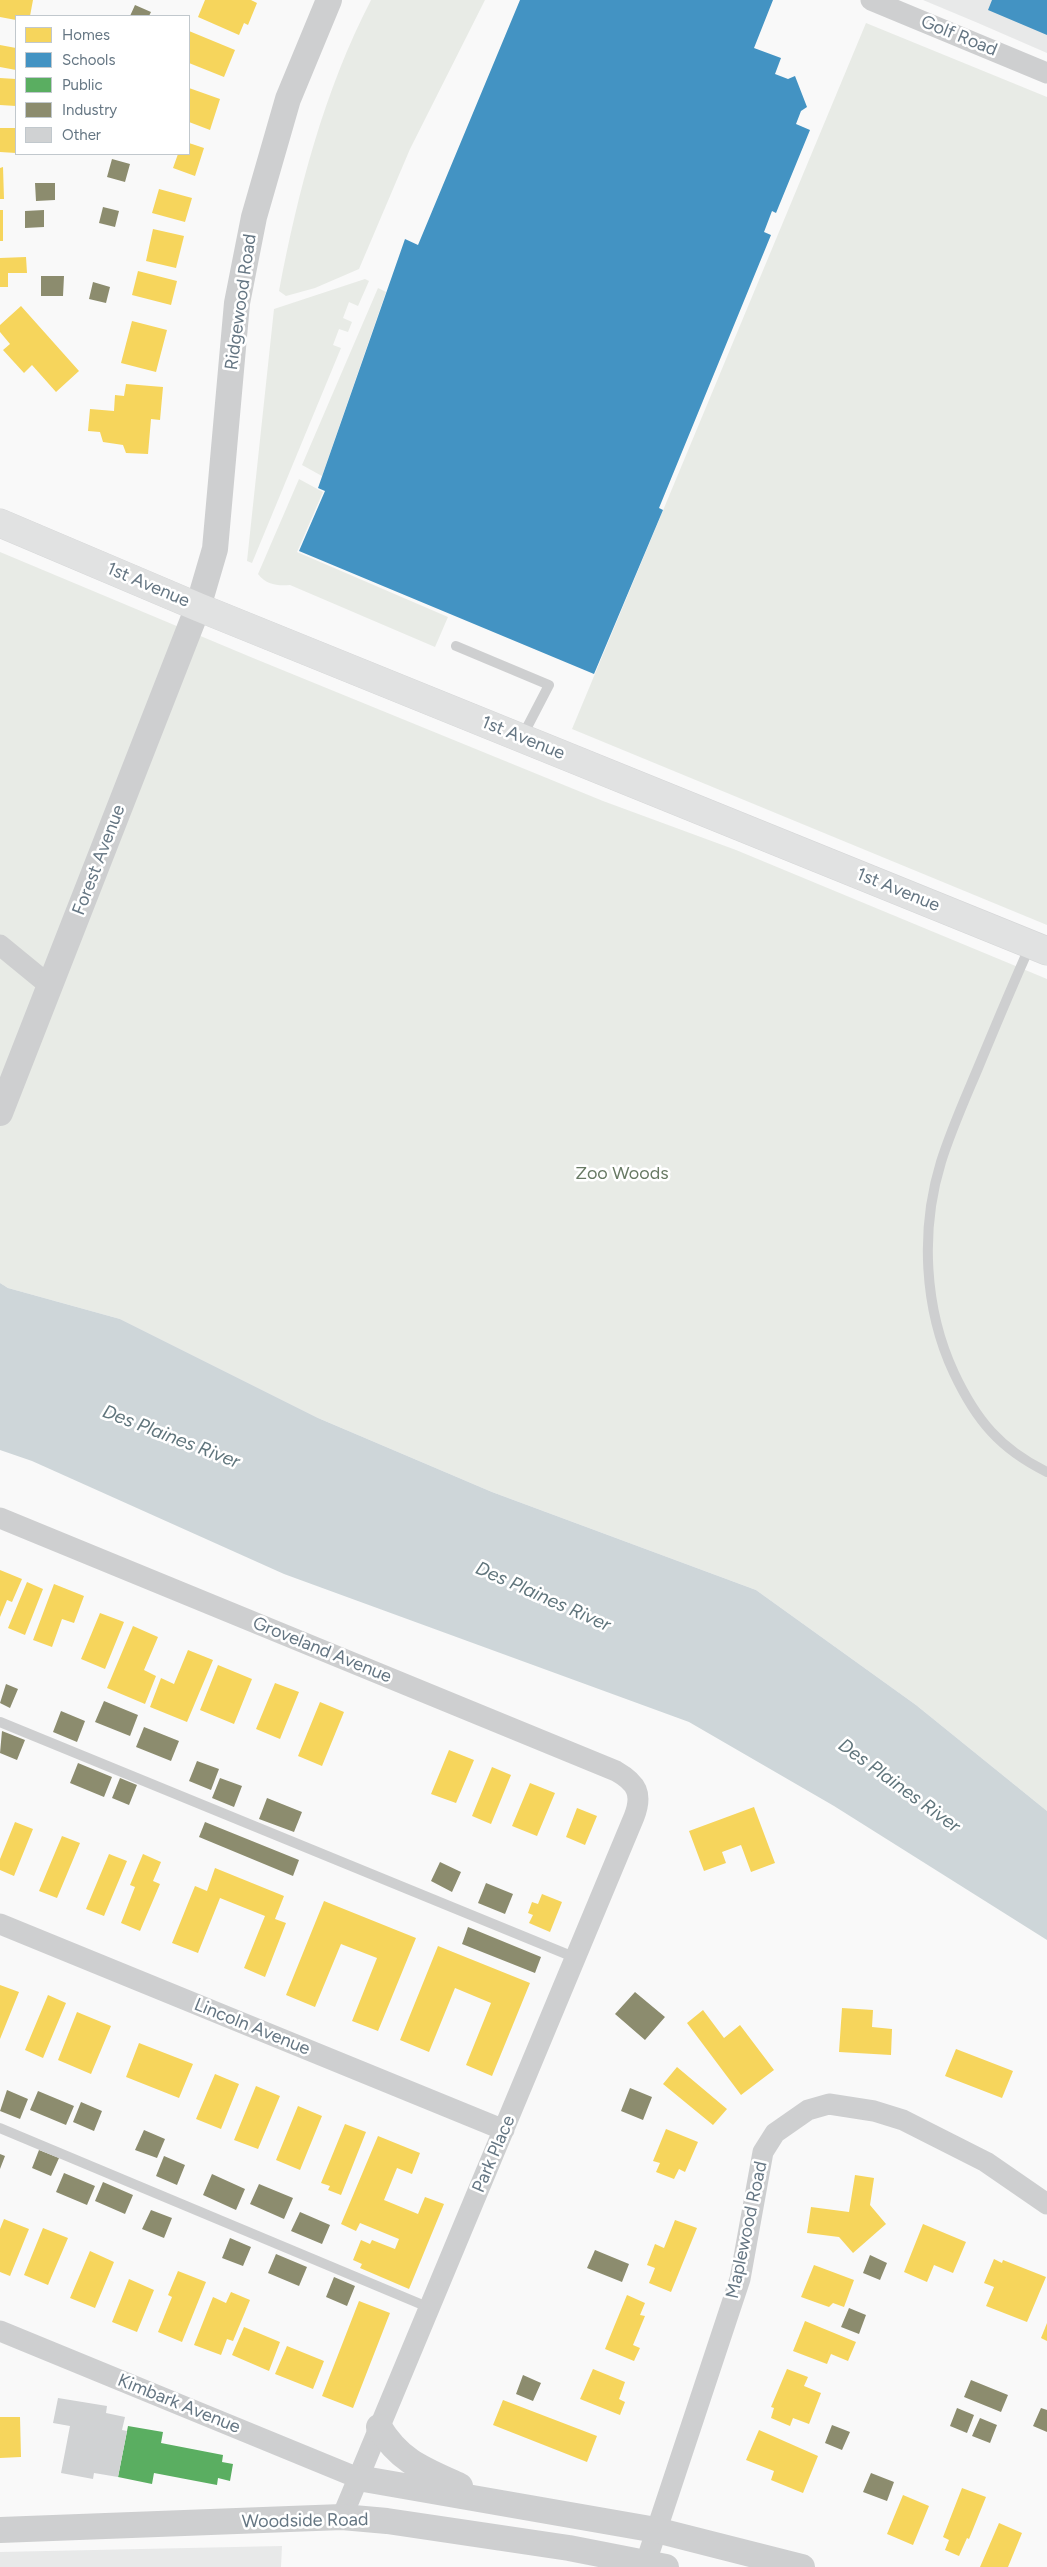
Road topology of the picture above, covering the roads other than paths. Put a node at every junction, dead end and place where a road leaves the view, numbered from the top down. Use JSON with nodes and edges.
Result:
{"nodes":[{"id":1,"x":871,"y":0,"type":"edge"},
{"id":2,"x":327,"y":2,"type":"edge"},
{"id":3,"x":1047,"y":73,"type":"edge"},
{"id":4,"x":0,"y":523,"type":"edge"},
{"id":5,"x":198,"y":607,"type":"junction"},
{"id":6,"x":456,"y":646,"type":"dead end"},
{"id":7,"x":521,"y":738,"type":"junction"},
{"id":8,"x":0,"y":945,"type":"edge"},
{"id":9,"x":1039,"y":947,"type":"edge"},
{"id":10,"x":50,"y":986,"type":"junction"},
{"id":11,"x":0,"y":1113,"type":"edge"},
{"id":12,"x":1047,"y":1472,"type":"edge"},
{"id":13,"x":0,"y":1518,"type":"edge"},
{"id":14,"x":0,"y":1722,"type":"edge"},
{"id":15,"x":638,"y":1789,"type":"joint"},
{"id":16,"x":0,"y":1924,"type":"edge"},
{"id":17,"x":576,"y":1958,"type":"junction"},
{"id":18,"x":0,"y":2128,"type":"edge"},
{"id":19,"x":504,"y":2130,"type":"junction"},
{"id":20,"x":1047,"y":2204,"type":"edge"},
{"id":21,"x":430,"y":2308,"type":"junction"},
{"id":22,"x":0,"y":2331,"type":"edge"},
{"id":23,"x":379,"y":2428,"type":"junction"},
{"id":24,"x":358,"y":2478,"type":"junction"},
{"id":25,"x":495,"y":2501,"type":"junction"},
{"id":26,"x":342,"y":2518,"type":"junction"},
{"id":27,"x":0,"y":2530,"type":"edge"},
{"id":28,"x":656,"y":2530,"type":"junction"},
{"id":29,"x":656,"y":2565,"type":"edge"},
{"id":30,"x":802,"y":2567,"type":"edge"}],
"edges":[{"from":1,"to":3,"type":"street","name":"Golf Road"},
{"from":2,"to":5,"type":"street","name":"Ridgewood Road"},
{"from":4,"to":5,"type":"main road","name":"1st Avenue"},
{"from":5,"to":7,"type":"main road","name":"1st Avenue"},
{"from":5,"to":10,"type":"street","name":"Forest Avenue"},
{"from":6,"to":7,"type":"lane"},
{"from":7,"to":9,"type":"main road","name":"1st Avenue"},
{"from":8,"to":10,"type":"street"},
{"from":9,"to":12,"type":"lane"},
{"from":10,"to":11,"type":"street","name":"Forest Avenue"},
{"from":13,"to":15,"type":"street","name":"Groveland Avenue"},
{"from":14,"to":17,"type":"lane"},
{"from":15,"to":17,"type":"street","name":"Park Place"},
{"from":16,"to":19,"type":"street","name":"Lincoln Avenue"},
{"from":17,"to":19,"type":"street","name":"Park Place"},
{"from":18,"to":21,"type":"lane"},
{"from":19,"to":21,"type":"street","name":"Park Place"},
{"from":20,"to":28,"type":"street","name":"Maplewood Road"},
{"from":21,"to":23,"type":"street","name":"Park Place"},
{"from":22,"to":24,"type":"street","name":"Kimbark Avenue"},
{"from":23,"to":24,"type":"street","name":"Park Place"},
{"from":23,"to":25,"type":"street"},
{"from":24,"to":25,"type":"street"},
{"from":24,"to":26,"type":"street","name":"Park Place"},
{"from":25,"to":28,"type":"street"},
{"from":26,"to":27,"type":"street","name":"Woodside Road"},
{"from":26,"to":29,"type":"street","name":"Woodside Road"},
{"from":28,"to":29,"type":"street","name":"Maplewood Road"},
{"from":28,"to":30,"type":"street"}]}
